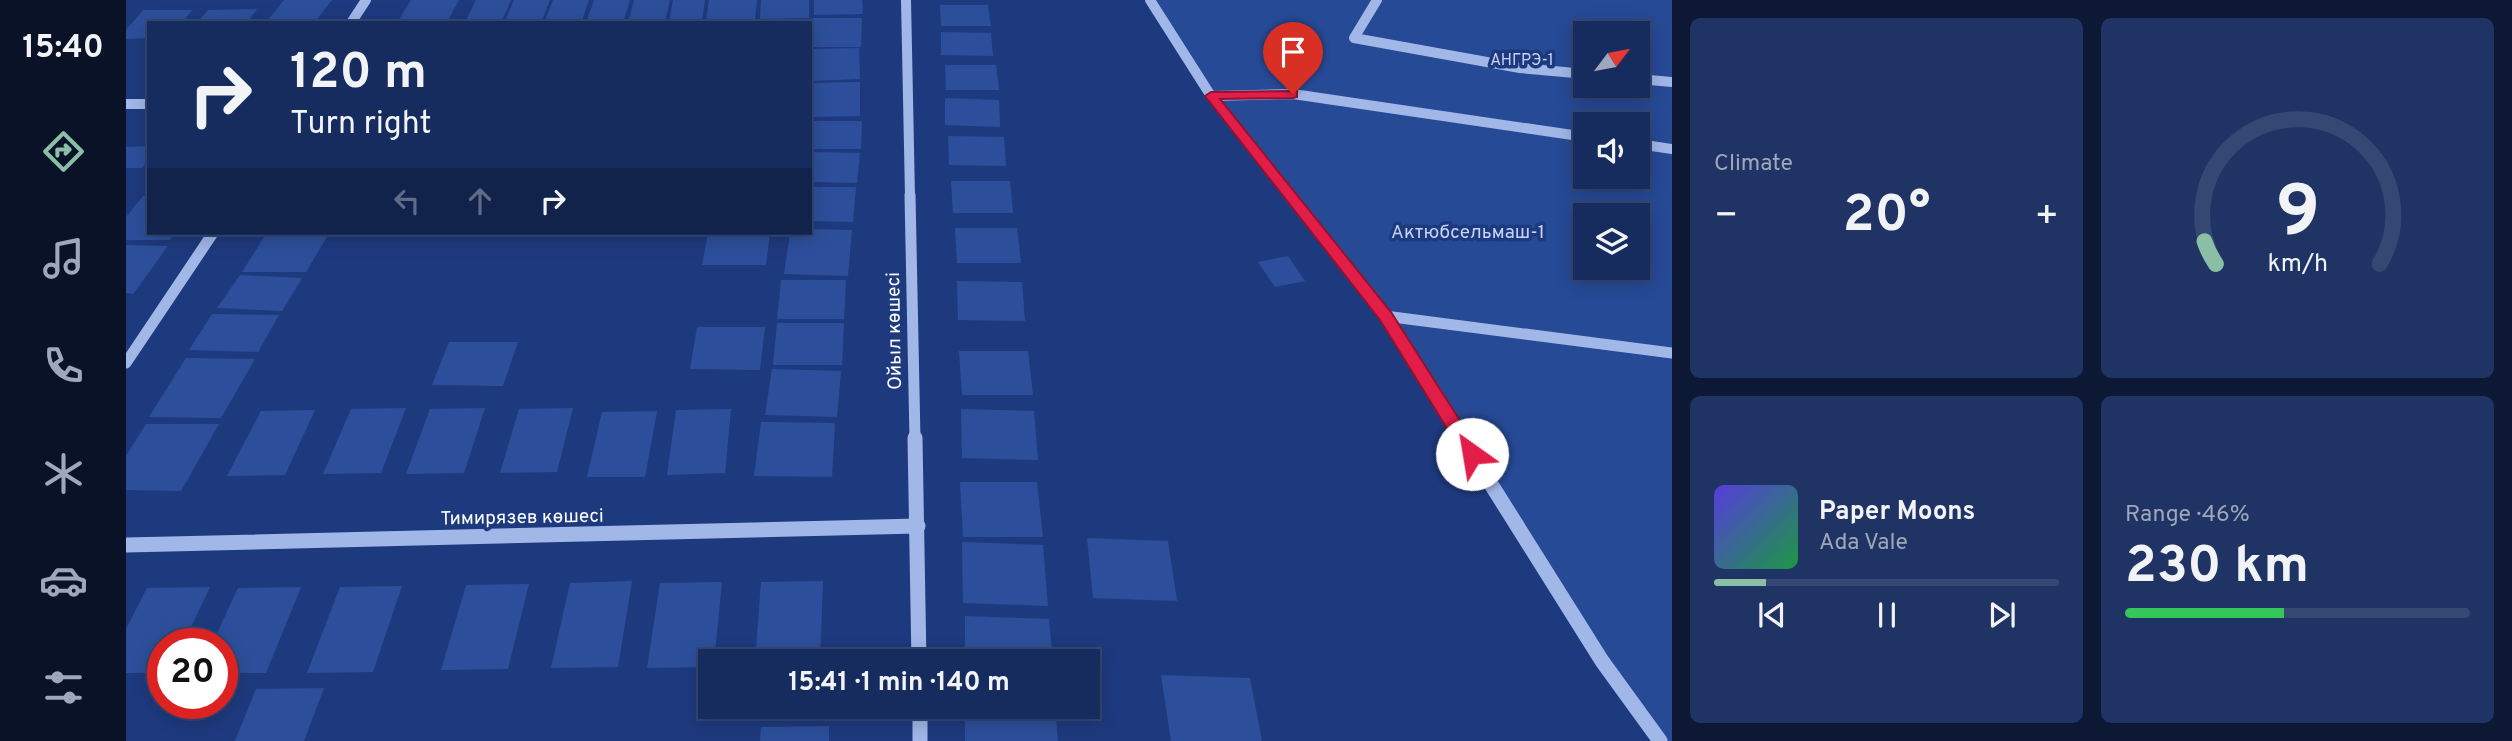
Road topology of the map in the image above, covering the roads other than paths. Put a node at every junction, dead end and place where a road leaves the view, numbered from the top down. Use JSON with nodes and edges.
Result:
{"nodes":[{"id":1,"x":366,"y":0,"type":"edge"},
{"id":2,"x":906,"y":0,"type":"edge"},
{"id":3,"x":1150,"y":0,"type":"edge"},
{"id":4,"x":1377,"y":0,"type":"edge"},
{"id":5,"x":352,"y":21,"type":"edge"},
{"id":6,"x":1573,"y":73,"type":"edge"},
{"id":7,"x":1650,"y":80,"type":"edge"},
{"id":8,"x":1672,"y":82,"type":"edge"},
{"id":9,"x":1211,"y":96,"type":"junction"},
{"id":10,"x":126,"y":104,"type":"edge"},
{"id":11,"x":147,"y":104,"type":"edge"},
{"id":12,"x":1573,"y":135,"type":"edge"},
{"id":13,"x":1650,"y":146,"type":"edge"},
{"id":14,"x":1672,"y":149,"type":"edge"},
{"id":15,"x":212,"y":235,"type":"edge"},
{"id":16,"x":1385,"y":316,"type":"junction"},
{"id":17,"x":1672,"y":353,"type":"edge"},
{"id":18,"x":126,"y":363,"type":"edge"},
{"id":19,"x":918,"y":526,"type":"junction"},
{"id":20,"x":126,"y":545,"type":"edge"},
{"id":21,"x":919,"y":649,"type":"edge"},
{"id":22,"x":920,"y":719,"type":"edge"},
{"id":23,"x":920,"y":741,"type":"edge"},
{"id":24,"x":1660,"y":741,"type":"edge"}],
"edges":[{"from":1,"to":5,"type":"street"},
{"from":2,"to":19,"type":"street","name":"Ойыл көшесі"},
{"from":3,"to":9,"type":"street"},
{"from":4,"to":6,"type":"street"},
{"from":7,"to":8,"type":"street"},
{"from":9,"to":12,"type":"street"},
{"from":9,"to":16,"type":"street"},
{"from":10,"to":11,"type":"street"},
{"from":13,"to":14,"type":"street"},
{"from":15,"to":18,"type":"street"},
{"from":16,"to":17,"type":"street"},
{"from":16,"to":24,"type":"street"},
{"from":19,"to":20,"type":"street","name":"Тимирязев көшесі"},
{"from":19,"to":21,"type":"street","name":"Ойыл көшесі"},
{"from":22,"to":23,"type":"street"}]}
